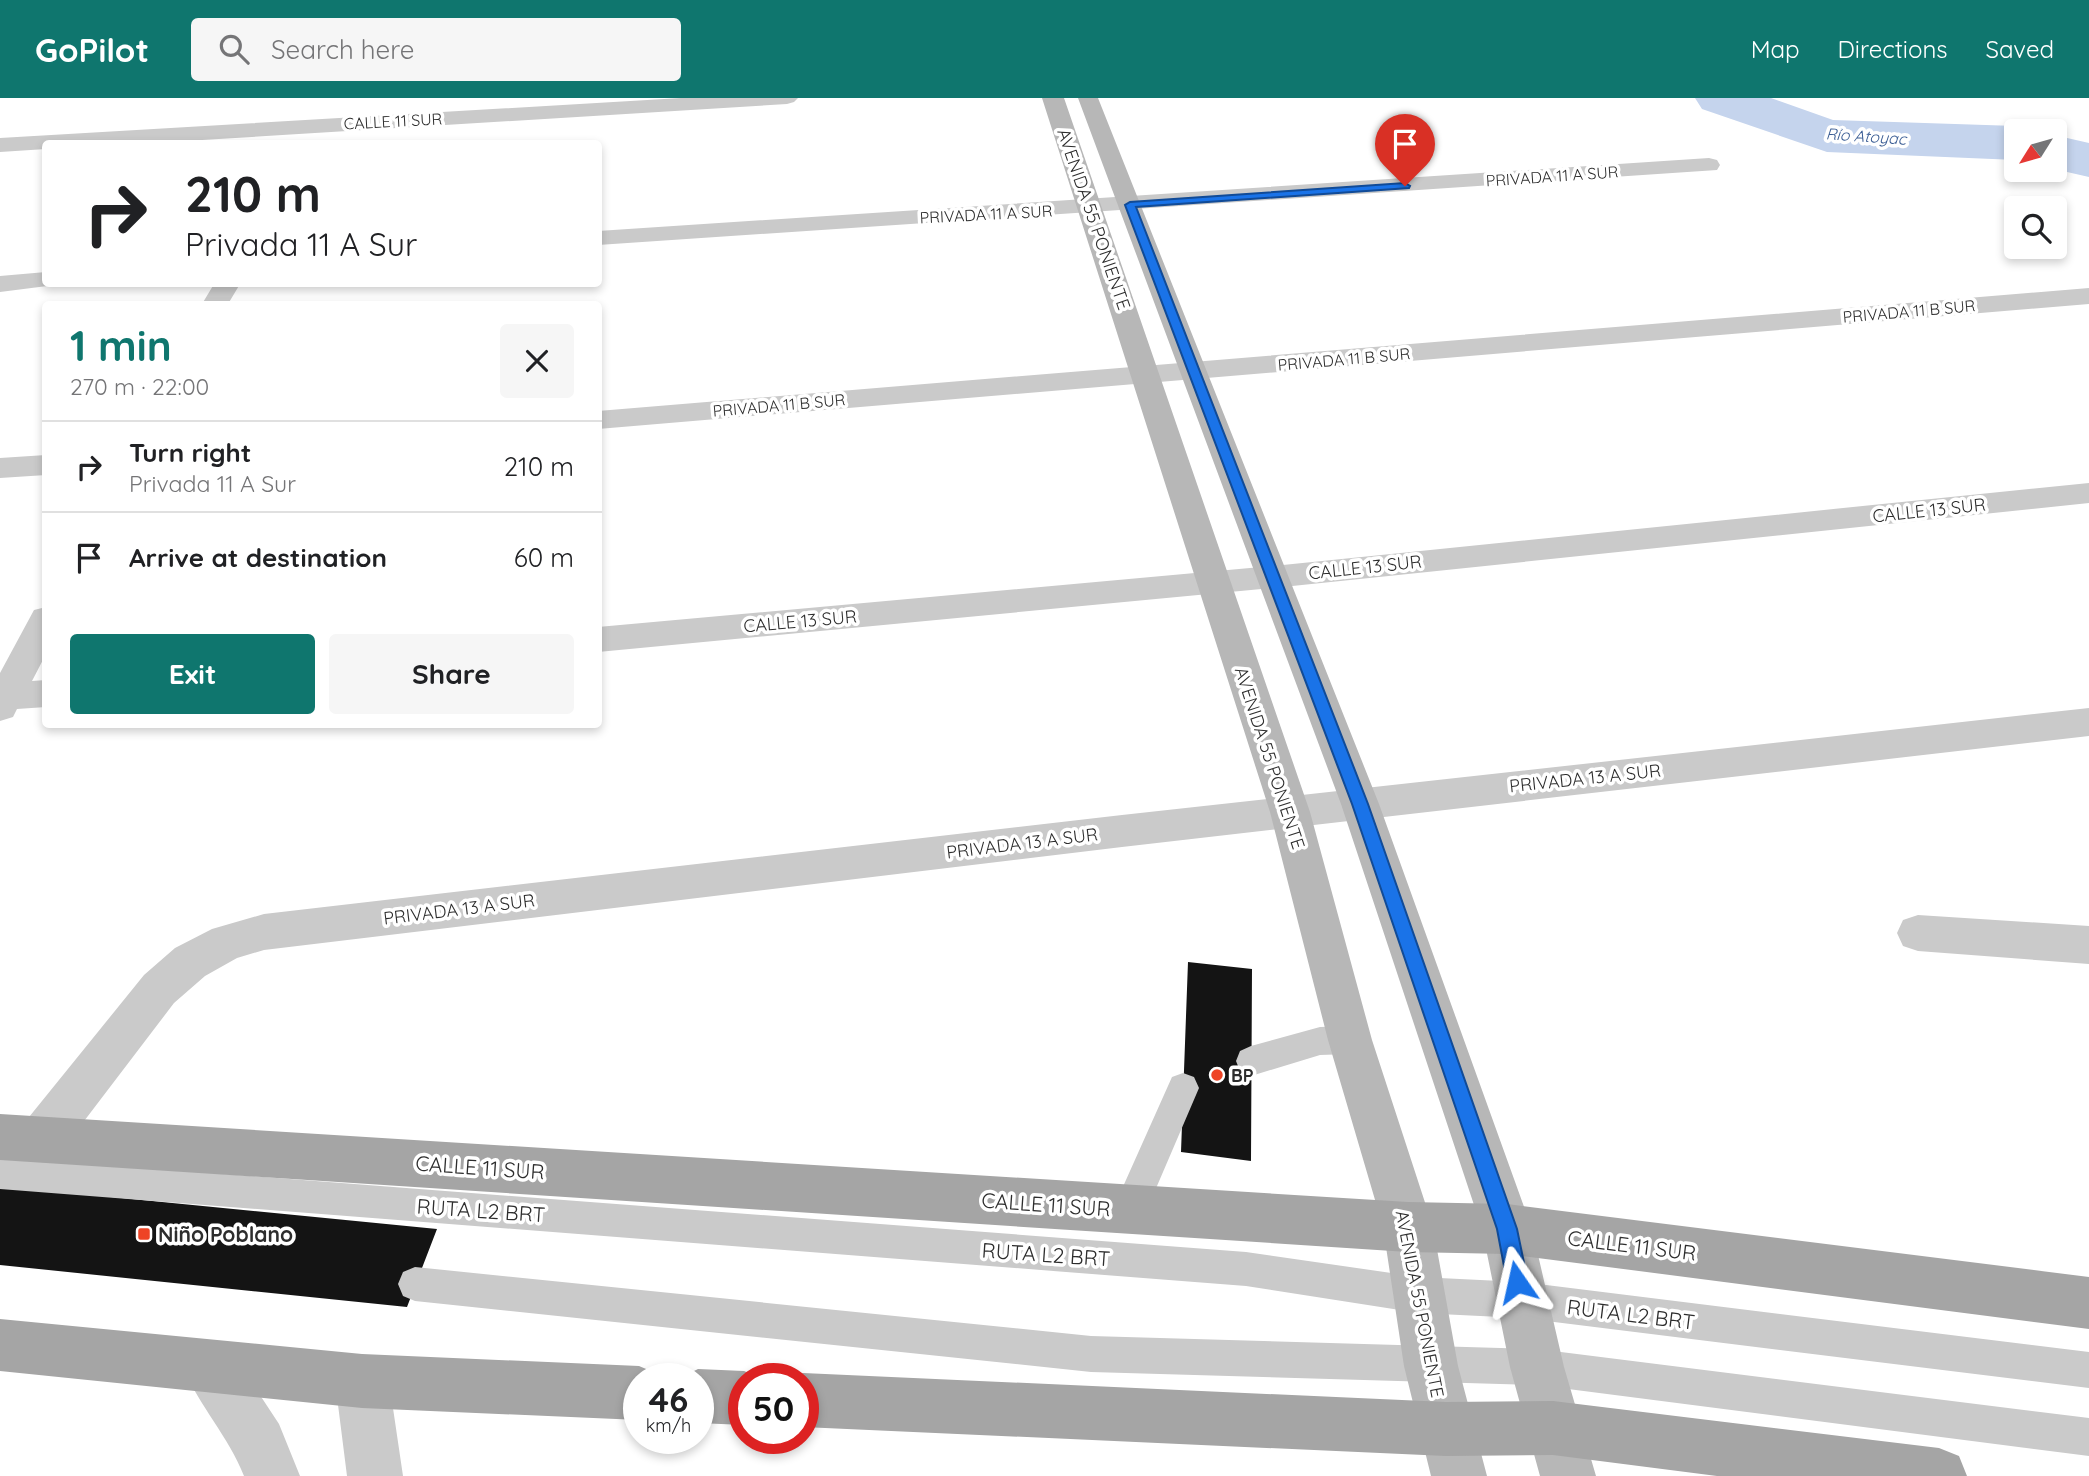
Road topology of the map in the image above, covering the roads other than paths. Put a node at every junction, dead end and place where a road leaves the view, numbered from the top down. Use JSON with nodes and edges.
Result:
{"nodes":[{"id":1,"x":787,"y":98,"type":"edge"},
{"id":2,"x":1052,"y":98,"type":"edge"},
{"id":3,"x":1088,"y":98,"type":"edge"},
{"id":4,"x":313,"y":126,"type":"edge"},
{"id":5,"x":82,"y":140,"type":"edge"},
{"id":6,"x":42,"y":142,"type":"edge"},
{"id":7,"x":0,"y":145,"type":"edge"},
{"id":8,"x":1709,"y":165,"type":"dead end"},
{"id":9,"x":1130,"y":205,"type":"junction"},
{"id":10,"x":1090,"y":208,"type":"junction"},
{"id":11,"x":602,"y":238,"type":"edge"},
{"id":12,"x":42,"y":280,"type":"edge"},
{"id":13,"x":0,"y":284,"type":"edge"},
{"id":14,"x":2089,"y":296,"type":"edge"},
{"id":15,"x":1194,"y":371,"type":"junction"},
{"id":16,"x":1147,"y":375,"type":"junction"},
{"id":17,"x":602,"y":420,"type":"edge"},
{"id":18,"x":42,"y":465,"type":"edge"},
{"id":19,"x":0,"y":468,"type":"edge"},
{"id":20,"x":2089,"y":493,"type":"edge"},
{"id":21,"x":1273,"y":577,"type":"junction"},
{"id":22,"x":1214,"y":582,"type":"junction"},
{"id":23,"x":42,"y":626,"type":"edge"},
{"id":24,"x":602,"y":640,"type":"edge"},
{"id":25,"x":42,"y":694,"type":"edge"},
{"id":26,"x":2,"y":700,"type":"edge"},
{"id":27,"x":2089,"y":722,"type":"edge"},
{"id":28,"x":1360,"y":804,"type":"junction"},
{"id":29,"x":1290,"y":812,"type":"junction"},
{"id":30,"x":1918,"y":933,"type":"dead end"},
{"id":31,"x":2089,"y":945,"type":"edge"},
{"id":32,"x":1350,"y":1040,"type":"junction"},
{"id":33,"x":1251,"y":1061,"type":"dead end"},
{"id":34,"x":1183,"y":1088,"type":"dead end"},
{"id":35,"x":21,"y":1138,"type":"edge"},
{"id":36,"x":0,"y":1173,"type":"edge"},
{"id":37,"x":1130,"y":1209,"type":"junction"},
{"id":38,"x":1408,"y":1227,"type":"junction"},
{"id":39,"x":1507,"y":1229,"type":"junction"},
{"id":40,"x":415,"y":1284,"type":"dead end"},
{"id":41,"x":1419,"y":1295,"type":"junction"},
{"id":42,"x":1521,"y":1300,"type":"junction"},
{"id":43,"x":2089,"y":1303,"type":"edge"},
{"id":44,"x":0,"y":1345,"type":"edge"},
{"id":45,"x":1431,"y":1366,"type":"junction"},
{"id":46,"x":210,"y":1367,"type":"junction"},
{"id":47,"x":1537,"y":1367,"type":"junction"},
{"id":48,"x":2089,"y":1370,"type":"edge"},
{"id":49,"x":362,"y":1381,"type":"junction"},
{"id":50,"x":623,"y":1392,"type":"edge"},
{"id":51,"x":819,"y":1401,"type":"edge"},
{"id":52,"x":2089,"y":1437,"type":"edge"},
{"id":53,"x":1452,"y":1452,"type":"edge"},
{"id":54,"x":1561,"y":1452,"type":"edge"},
{"id":55,"x":272,"y":1476,"type":"edge"},
{"id":56,"x":375,"y":1476,"type":"edge"},
{"id":57,"x":1940,"y":1476,"type":"edge"}],
"edges":[{"from":1,"to":4,"type":"street","name":"CALLE 11 SUR"},
{"from":2,"to":10,"type":"main road","name":"AVENIDA 55 PONIENTE"},
{"from":3,"to":9,"type":"main road","name":"AVENIDA 55 PONIENTE"},
{"from":4,"to":5,"type":"street","name":"CALLE 11 SUR"},
{"from":6,"to":7,"type":"street","name":"CALLE 11 SUR"},
{"from":8,"to":9,"type":"street","name":"PRIVADA 11 A SUR"},
{"from":9,"to":10,"type":"street","name":"PRIVADA 11 A SUR"},
{"from":9,"to":15,"type":"main road","name":"AVENIDA 55 PONIENTE"},
{"from":10,"to":11,"type":"street","name":"PRIVADA 11 A SUR"},
{"from":10,"to":16,"type":"main road","name":"AVENIDA 55 PONIENTE"},
{"from":12,"to":13,"type":"street"},
{"from":14,"to":15,"type":"street","name":"PRIVADA 11 B SUR"},
{"from":15,"to":16,"type":"street","name":"PRIVADA 11 B SUR"},
{"from":15,"to":21,"type":"main road","name":"AVENIDA 55 PONIENTE"},
{"from":16,"to":17,"type":"street","name":"PRIVADA 11 B SUR"},
{"from":16,"to":22,"type":"main road","name":"AVENIDA 55 PONIENTE"},
{"from":18,"to":19,"type":"street"},
{"from":20,"to":21,"type":"street","name":"CALLE 13 SUR"},
{"from":21,"to":22,"type":"street","name":"CALLE 13 SUR"},
{"from":21,"to":28,"type":"main road","name":"AVENIDA 55 PONIENTE"},
{"from":22,"to":24,"type":"street","name":"CALLE 13 SUR"},
{"from":22,"to":29,"type":"main road","name":"AVENIDA 55 PONIENTE"},
{"from":23,"to":26,"type":"street"},
{"from":25,"to":26,"type":"street"},
{"from":27,"to":28,"type":"street","name":"PRIVADA 13 A SUR"},
{"from":28,"to":29,"type":"street","name":"PRIVADA 13 A SUR"},
{"from":28,"to":39,"type":"main road","name":"AVENIDA 55 PONIENTE"},
{"from":29,"to":32,"type":"main road","name":"AVENIDA 55 PONIENTE"},
{"from":29,"to":35,"type":"street","name":"PRIVADA 13 A SUR"},
{"from":30,"to":31,"type":"street"},
{"from":32,"to":33,"type":"lane"},
{"from":32,"to":38,"type":"main road","name":"AVENIDA 55 PONIENTE"},
{"from":34,"to":37,"type":"lane"},
{"from":35,"to":37,"type":"main road","name":"CALLE 11 SUR"},
{"from":36,"to":41,"type":"lane","name":"RUTA L2 BRT"},
{"from":37,"to":38,"type":"main road","name":"CALLE 11 SUR"},
{"from":38,"to":39,"type":"main road","name":"CALLE 11 SUR"},
{"from":38,"to":41,"type":"main road","name":"AVENIDA 55 PONIENTE"},
{"from":39,"to":42,"type":"main road","name":"AVENIDA 55 PONIENTE"},
{"from":39,"to":43,"type":"main road","name":"CALLE 11 SUR"},
{"from":40,"to":45,"type":"lane"},
{"from":41,"to":42,"type":"lane","name":"RUTA L2 BRT"},
{"from":41,"to":45,"type":"main road","name":"AVENIDA 55 PONIENTE"},
{"from":42,"to":47,"type":"main road","name":"AVENIDA 55 PONIENTE"},
{"from":42,"to":48,"type":"lane","name":"RUTA L2 BRT"},
{"from":44,"to":46,"type":"main road"},
{"from":45,"to":47,"type":"lane"},
{"from":45,"to":53,"type":"main road","name":"AVENIDA 55 PONIENTE"},
{"from":46,"to":49,"type":"main road"},
{"from":46,"to":55,"type":"street"},
{"from":47,"to":52,"type":"lane"},
{"from":47,"to":54,"type":"main road","name":"AVENIDA 55 PONIENTE"},
{"from":49,"to":50,"type":"main road"},
{"from":49,"to":56,"type":"street"},
{"from":51,"to":53,"type":"main road"},
{"from":53,"to":54,"type":"main road"},
{"from":54,"to":57,"type":"main road"}]}
